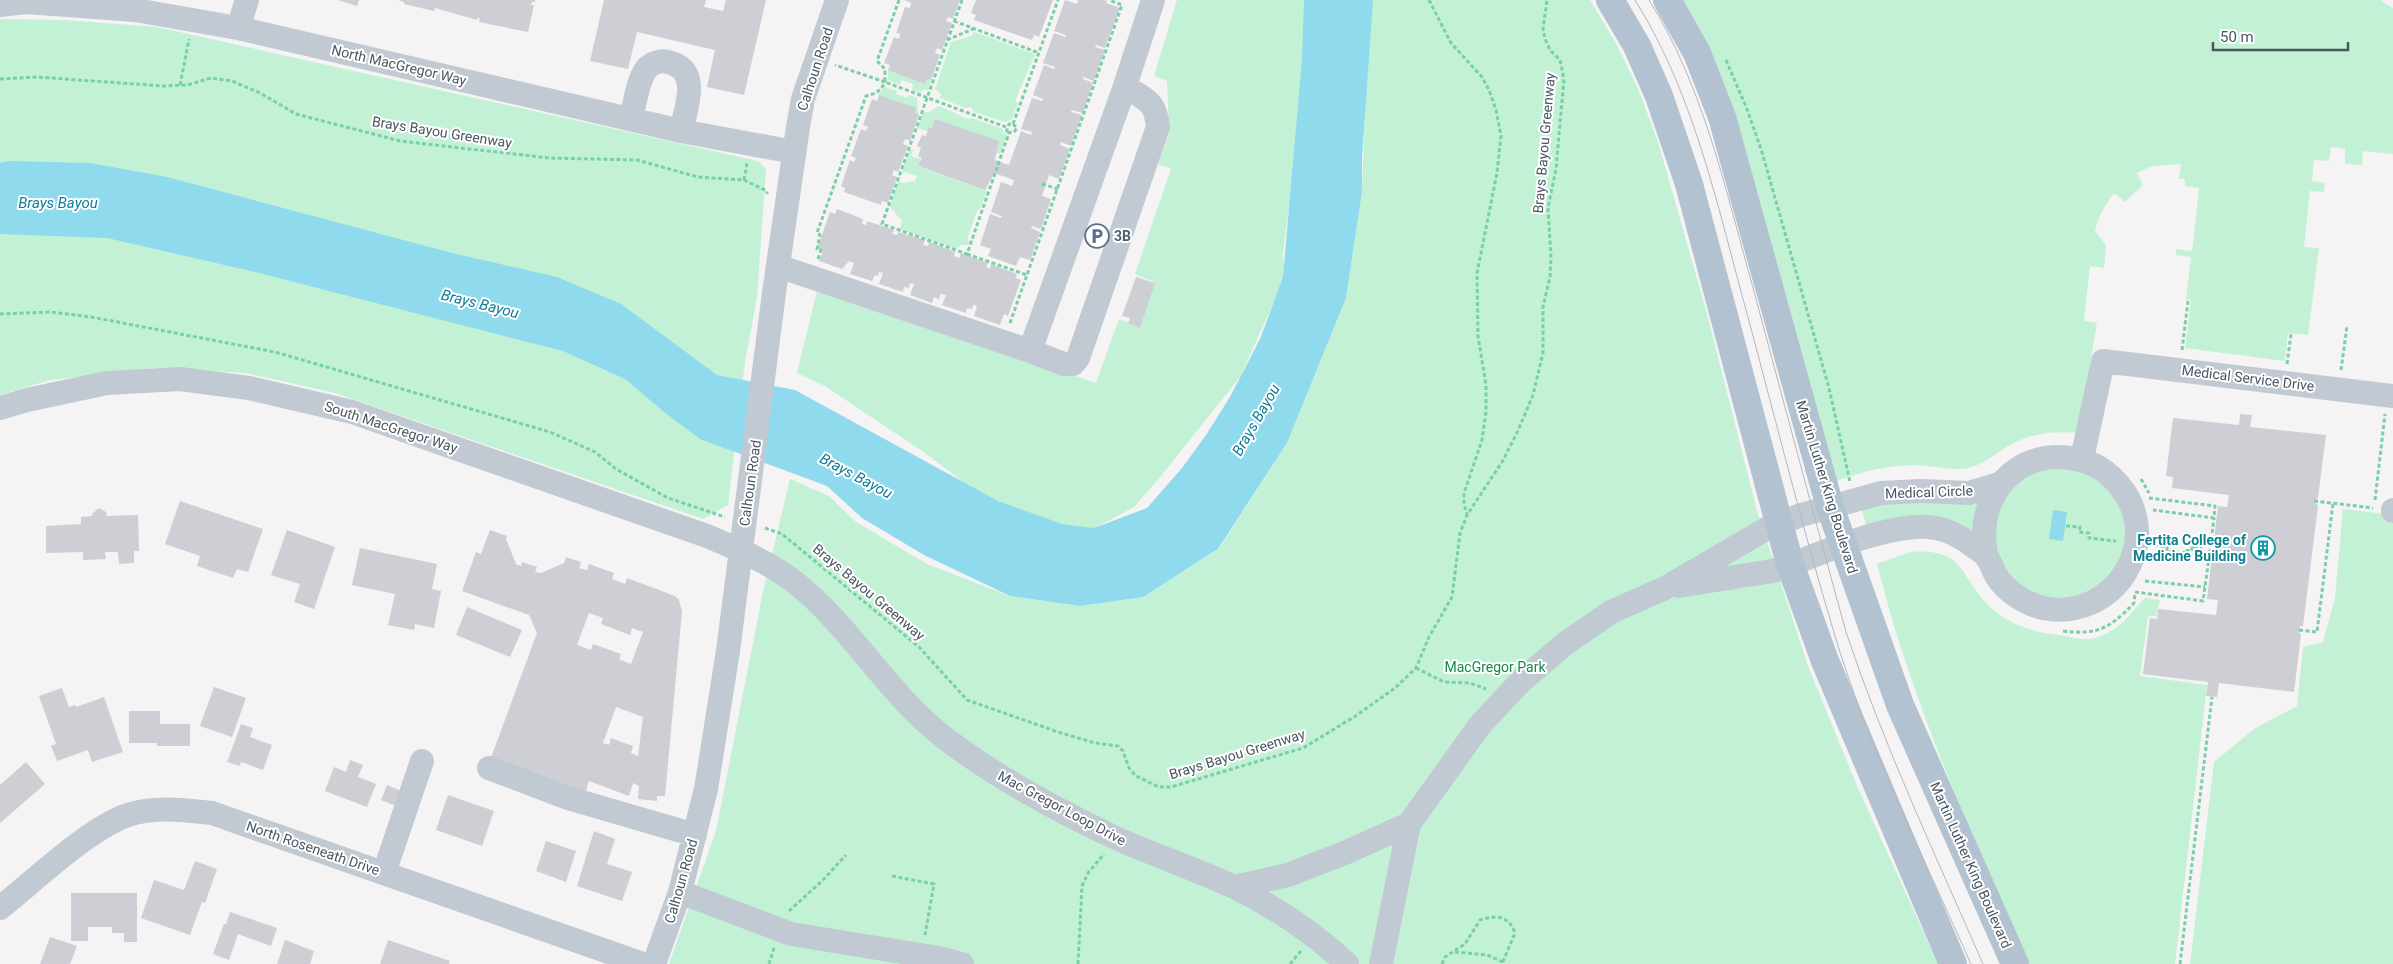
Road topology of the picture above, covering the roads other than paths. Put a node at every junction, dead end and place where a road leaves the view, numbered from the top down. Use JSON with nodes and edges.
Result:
{"nodes":[{"id":1,"x":248,"y":0,"type":"edge"},
{"id":2,"x":838,"y":0,"type":"edge"},
{"id":3,"x":1153,"y":0,"type":"edge"},
{"id":4,"x":1610,"y":0,"type":"edge"},
{"id":5,"x":1667,"y":0,"type":"edge"},
{"id":6,"x":0,"y":5,"type":"edge"},
{"id":7,"x":238,"y":28,"type":"junction"},
{"id":8,"x":1125,"y":86,"type":"junction"},
{"id":9,"x":630,"y":119,"type":"junction"},
{"id":10,"x":681,"y":131,"type":"junction"},
{"id":11,"x":794,"y":152,"type":"junction"},
{"id":12,"x":778,"y":266,"type":"junction"},
{"id":13,"x":1030,"y":351,"type":"junction"},
{"id":14,"x":2390,"y":403,"type":"edge"},
{"id":15,"x":0,"y":408,"type":"edge"},
{"id":16,"x":2082,"y":459,"type":"junction"},
{"id":17,"x":1999,"y":484,"type":"junction"},
{"id":18,"x":1830,"y":506,"type":"junction"},
{"id":19,"x":1779,"y":523,"type":"junction"},
{"id":20,"x":1843,"y":545,"type":"junction"},
{"id":21,"x":740,"y":550,"type":"junction"},
{"id":22,"x":1986,"y":555,"type":"junction"},
{"id":23,"x":1790,"y":564,"type":"junction"},
{"id":24,"x":1665,"y":588,"type":"junction"},
{"id":25,"x":422,"y":761,"type":"dead end"},
{"id":26,"x":489,"y":768,"type":"dead end"},
{"id":27,"x":1409,"y":824,"type":"junction"},
{"id":28,"x":695,"y":835,"type":"junction"},
{"id":29,"x":384,"y":873,"type":"junction"},
{"id":30,"x":1234,"y":888,"type":"junction"},
{"id":31,"x":680,"y":892,"type":"junction"},
{"id":32,"x":0,"y":908,"type":"edge"},
{"id":33,"x":643,"y":964,"type":"edge"},
{"id":34,"x":654,"y":964,"type":"edge"},
{"id":35,"x":962,"y":964,"type":"edge"},
{"id":36,"x":1347,"y":964,"type":"edge"},
{"id":37,"x":1381,"y":964,"type":"edge"},
{"id":38,"x":1953,"y":964,"type":"edge"},
{"id":39,"x":2015,"y":964,"type":"edge"}],
"edges":[{"from":1,"to":7,"type":"street"},
{"from":2,"to":11,"type":"street","name":"Calhoun Road"},
{"from":3,"to":8,"type":"street"},
{"from":4,"to":19,"type":"main road"},
{"from":5,"to":18,"type":"main road","name":"Martin Luther King Boulevard"},
{"from":6,"to":7,"type":"street","name":"North MacGregor Way"},
{"from":7,"to":9,"type":"street","name":"North MacGregor Way"},
{"from":8,"to":13,"type":"street"},
{"from":8,"to":13,"type":"street"},
{"from":9,"to":10,"type":"street","name":"North MacGregor Way"},
{"from":9,"to":10,"type":"street"},
{"from":10,"to":11,"type":"street","name":"North MacGregor Way"},
{"from":11,"to":12,"type":"street","name":"Calhoun Road"},
{"from":12,"to":13,"type":"street"},
{"from":12,"to":21,"type":"street","name":"Calhoun Road"},
{"from":14,"to":16,"type":"street","name":"Medical Service Drive"},
{"from":15,"to":21,"type":"street","name":"South MacGregor Way"},
{"from":16,"to":17,"type":"street","name":"Medical Circle"},
{"from":16,"to":22,"type":"street","name":"Medical Circle"},
{"from":17,"to":18,"type":"street","name":"Medical Circle"},
{"from":17,"to":22,"type":"street","name":"Medical Circle"},
{"from":18,"to":19,"type":"street","name":"Medical Circle"},
{"from":18,"to":20,"type":"main road","name":"Martin Luther King Boulevard"},
{"from":19,"to":23,"type":"main road"},
{"from":19,"to":24,"type":"street","name":"Medical Circle"},
{"from":20,"to":22,"type":"street","name":"Medical Circle"},
{"from":20,"to":23,"type":"street","name":"Medical Circle"},
{"from":20,"to":39,"type":"main road","name":"Martin Luther King Boulevard"},
{"from":21,"to":28,"type":"street","name":"Calhoun Road"},
{"from":21,"to":30,"type":"street","name":"Mac Gregor Loop Drive"},
{"from":23,"to":24,"type":"street","name":"Medical Circle"},
{"from":23,"to":38,"type":"main road"},
{"from":24,"to":27,"type":"street"},
{"from":25,"to":29,"type":"street"},
{"from":26,"to":28,"type":"street"},
{"from":27,"to":30,"type":"street"},
{"from":27,"to":37,"type":"street"},
{"from":28,"to":31,"type":"street","name":"Calhoun Road"},
{"from":29,"to":32,"type":"street","name":"North Roseneath Drive"},
{"from":29,"to":33,"type":"street","name":"North Roseneath Drive"},
{"from":30,"to":36,"type":"street","name":"Mac Gregor Loop Drive"},
{"from":31,"to":34,"type":"street","name":"Calhoun Road"},
{"from":31,"to":35,"type":"street"}]}
